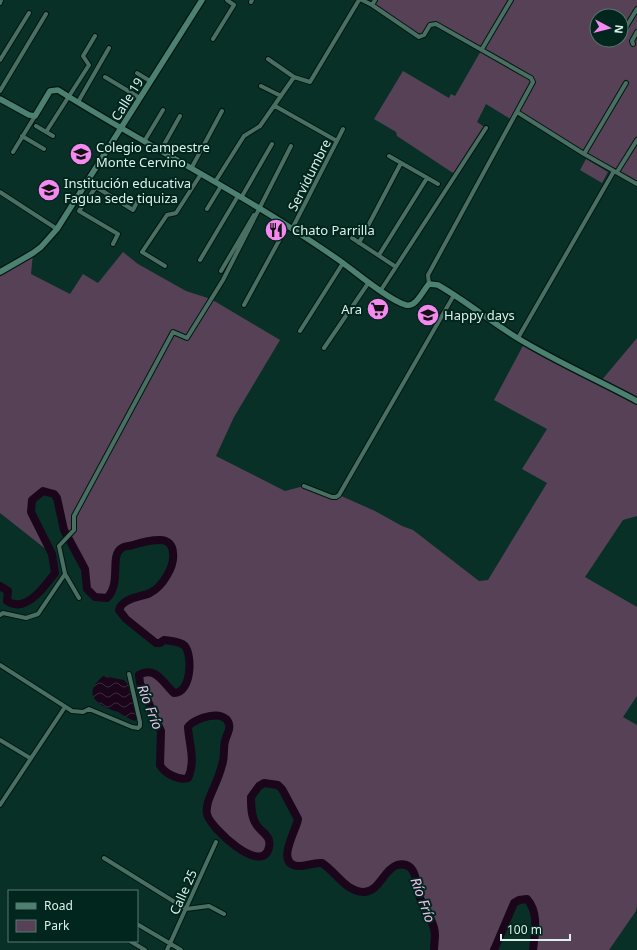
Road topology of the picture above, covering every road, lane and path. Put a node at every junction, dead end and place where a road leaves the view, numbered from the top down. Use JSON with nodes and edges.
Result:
{"nodes":[{"id":1,"x":2,"y":0,"type":"edge"},
{"id":2,"x":202,"y":0,"type":"edge"},
{"id":3,"x":227,"y":0,"type":"edge"},
{"id":4,"x":359,"y":0,"type":"edge"},
{"id":5,"x":362,"y":0,"type":"edge"},
{"id":6,"x":375,"y":0,"type":"edge"},
{"id":7,"x":511,"y":0,"type":"edge"},
{"id":8,"x":0,"y":3,"type":"edge"},
{"id":9,"x":372,"y":5,"type":"junction"},
{"id":10,"x":637,"y":10,"type":"edge"},
{"id":11,"x":29,"y":13,"type":"dead end"},
{"id":12,"x":46,"y":14,"type":"dead end"},
{"id":13,"x":629,"y":22,"type":"edge"},
{"id":14,"x":637,"y":32,"type":"edge"},
{"id":15,"x":95,"y":36,"type":"dead end"},
{"id":16,"x":214,"y":40,"type":"dead end"},
{"id":17,"x":633,"y":44,"type":"dead end"},
{"id":18,"x":109,"y":48,"type":"dead end"},
{"id":19,"x":482,"y":49,"type":"junction"},
{"id":20,"x":268,"y":59,"type":"dead end"},
{"id":21,"x":0,"y":60,"type":"edge"},
{"id":22,"x":137,"y":73,"type":"dead end"},
{"id":23,"x":105,"y":77,"type":"dead end"},
{"id":24,"x":294,"y":77,"type":"junction"},
{"id":25,"x":150,"y":81,"type":"junction"},
{"id":26,"x":626,"y":83,"type":"dead end"},
{"id":27,"x":261,"y":86,"type":"dead end"},
{"id":28,"x":0,"y":91,"type":"edge"},
{"id":29,"x":68,"y":96,"type":"junction"},
{"id":30,"x":281,"y":96,"type":"junction"},
{"id":31,"x":140,"y":98,"type":"junction"},
{"id":32,"x":0,"y":99,"type":"edge"},
{"id":33,"x":78,"y":102,"type":"junction"},
{"id":34,"x":275,"y":106,"type":"junction"},
{"id":35,"x":163,"y":110,"type":"dead end"},
{"id":36,"x":222,"y":111,"type":"dead end"},
{"id":37,"x":517,"y":112,"type":"junction"},
{"id":38,"x":35,"y":116,"type":"junction"},
{"id":39,"x":180,"y":116,"type":"dead end"},
{"id":40,"x":36,"y":126,"type":"dead end"},
{"id":41,"x":122,"y":127,"type":"junction"},
{"id":42,"x":486,"y":128,"type":"dead end"},
{"id":43,"x":344,"y":129,"type":"dead end"},
{"id":44,"x":46,"y":132,"type":"junction"},
{"id":45,"x":22,"y":136,"type":"junction"},
{"id":46,"x":53,"y":136,"type":"dead end"},
{"id":47,"x":144,"y":140,"type":"junction"},
{"id":48,"x":637,"y":140,"type":"edge"},
{"id":49,"x":337,"y":142,"type":"junction"},
{"id":50,"x":272,"y":144,"type":"dead end"},
{"id":51,"x":291,"y":146,"type":"dead end"},
{"id":52,"x":44,"y":149,"type":"dead end"},
{"id":53,"x":161,"y":150,"type":"junction"},
{"id":54,"x":13,"y":152,"type":"dead end"},
{"id":55,"x":584,"y":154,"type":"junction"},
{"id":56,"x":389,"y":156,"type":"dead end"},
{"id":57,"x":400,"y":163,"type":"junction"},
{"id":58,"x":192,"y":167,"type":"junction"},
{"id":59,"x":616,"y":172,"type":"junction"},
{"id":60,"x":201,"y":174,"type":"junction"},
{"id":61,"x":427,"y":178,"type":"junction"},
{"id":62,"x":215,"y":182,"type":"junction"},
{"id":63,"x":438,"y":184,"type":"dead end"},
{"id":64,"x":637,"y":184,"type":"edge"},
{"id":65,"x":221,"y":186,"type":"junction"},
{"id":66,"x":81,"y":191,"type":"junction"},
{"id":67,"x":0,"y":192,"type":"edge"},
{"id":68,"x":89,"y":197,"type":"junction"},
{"id":69,"x":240,"y":197,"type":"junction"},
{"id":70,"x":137,"y":202,"type":"dead end"},
{"id":71,"x":259,"y":208,"type":"junction"},
{"id":72,"x":207,"y":209,"type":"dead end"},
{"id":73,"x":290,"y":228,"type":"junction"},
{"id":74,"x":57,"y":229,"type":"junction"},
{"id":75,"x":352,"y":238,"type":"dead end"},
{"id":76,"x":360,"y":243,"type":"junction"},
{"id":77,"x":113,"y":244,"type":"dead end"},
{"id":78,"x":379,"y":256,"type":"junction"},
{"id":79,"x":200,"y":260,"type":"dead end"},
{"id":80,"x":343,"y":263,"type":"junction"},
{"id":81,"x":165,"y":266,"type":"dead end"},
{"id":82,"x":396,"y":267,"type":"junction"},
{"id":83,"x":221,"y":271,"type":"dead end"},
{"id":84,"x":0,"y":272,"type":"edge"},
{"id":85,"x":369,"y":282,"type":"junction"},
{"id":86,"x":429,"y":284,"type":"junction"},
{"id":87,"x":381,"y":290,"type":"junction"},
{"id":88,"x":454,"y":295,"type":"junction"},
{"id":89,"x":244,"y":305,"type":"dead end"},
{"id":90,"x":300,"y":331,"type":"dead end"},
{"id":91,"x":518,"y":338,"type":"junction"},
{"id":92,"x":324,"y":348,"type":"dead end"},
{"id":93,"x":637,"y":401,"type":"edge"},
{"id":94,"x":304,"y":486,"type":"dead end"},
{"id":95,"x":65,"y":574,"type":"junction"},
{"id":96,"x":79,"y":598,"type":"dead end"},
{"id":97,"x":0,"y":615,"type":"edge"},
{"id":98,"x":0,"y":665,"type":"edge"},
{"id":99,"x":130,"y":674,"type":"dead end"},
{"id":100,"x":65,"y":707,"type":"junction"},
{"id":101,"x":0,"y":740,"type":"edge"},
{"id":102,"x":30,"y":758,"type":"junction"},
{"id":103,"x":0,"y":805,"type":"edge"},
{"id":104,"x":216,"y":842,"type":"dead end"},
{"id":105,"x":104,"y":858,"type":"dead end"},
{"id":106,"x":186,"y":909,"type":"junction"},
{"id":107,"x":224,"y":914,"type":"dead end"},
{"id":108,"x":138,"y":925,"type":"edge"},
{"id":109,"x":132,"y":942,"type":"edge"},
{"id":110,"x":170,"y":944,"type":"junction"},
{"id":111,"x":144,"y":950,"type":"edge"},
{"id":112,"x":166,"y":950,"type":"edge"},
{"id":113,"x":181,"y":950,"type":"edge"}],
"edges":[{"from":1,"to":8,"type":"street"},
{"from":2,"to":25,"type":"street","name":"Calle 19"},
{"from":3,"to":16,"type":"street"},
{"from":4,"to":24,"type":"street"},
{"from":5,"to":9,"type":"street"},
{"from":6,"to":9,"type":"street"},
{"from":7,"to":19,"type":"street"},
{"from":9,"to":19,"type":"street"},
{"from":10,"to":13,"type":"street"},
{"from":11,"to":21,"type":"street"},
{"from":12,"to":28,"type":"street"},
{"from":14,"to":17,"type":"street"},
{"from":15,"to":29,"type":"street"},
{"from":18,"to":33,"type":"street"},
{"from":19,"to":37,"type":"street"},
{"from":20,"to":24,"type":"street"},
{"from":22,"to":25,"type":"street"},
{"from":23,"to":31,"type":"street"},
{"from":24,"to":30,"type":"street"},
{"from":25,"to":31,"type":"street","name":"Calle 19"},
{"from":26,"to":55,"type":"street"},
{"from":27,"to":30,"type":"street"},
{"from":29,"to":33,"type":"street"},
{"from":29,"to":38,"type":"street"},
{"from":29,"to":44,"type":"street"},
{"from":30,"to":34,"type":"street"},
{"from":31,"to":41,"type":"street","name":"Calle 19"},
{"from":32,"to":38,"type":"street"},
{"from":33,"to":41,"type":"street"},
{"from":34,"to":49,"type":"street"},
{"from":34,"to":62,"type":"street"},
{"from":35,"to":47,"type":"street"},
{"from":36,"to":58,"type":"street"},
{"from":37,"to":55,"type":"street"},
{"from":37,"to":86,"type":"street"},
{"from":38,"to":45,"type":"street"},
{"from":39,"to":53,"type":"street"},
{"from":40,"to":44,"type":"street"},
{"from":41,"to":47,"type":"street"},
{"from":41,"to":66,"type":"street","name":"Calle 19"},
{"from":42,"to":82,"type":"street"},
{"from":43,"to":49,"type":"street","name":"Servidumbre"},
{"from":44,"to":46,"type":"street"},
{"from":45,"to":52,"type":"street"},
{"from":45,"to":54,"type":"street"},
{"from":47,"to":53,"type":"street"},
{"from":48,"to":59,"type":"street"},
{"from":49,"to":73,"type":"street","name":"Servidumbre"},
{"from":50,"to":69,"type":"street"},
{"from":51,"to":71,"type":"street"},
{"from":53,"to":58,"type":"street"},
{"from":55,"to":59,"type":"street"},
{"from":56,"to":57,"type":"street"},
{"from":57,"to":61,"type":"street"},
{"from":57,"to":76,"type":"street"},
{"from":58,"to":60,"type":"street"},
{"from":59,"to":64,"type":"street"},
{"from":59,"to":91,"type":"street"},
{"from":60,"to":62,"type":"street"},
{"from":60,"to":81,"type":"street"},
{"from":61,"to":63,"type":"street"},
{"from":61,"to":78,"type":"street"},
{"from":62,"to":65,"type":"street"},
{"from":65,"to":69,"type":"street"},
{"from":65,"to":72,"type":"street"},
{"from":66,"to":68,"type":"street"},
{"from":66,"to":74,"type":"street","name":"Calle 19"},
{"from":67,"to":74,"type":"street"},
{"from":68,"to":70,"type":"street"},
{"from":68,"to":77,"type":"street"},
{"from":69,"to":71,"type":"street"},
{"from":69,"to":79,"type":"street"},
{"from":71,"to":73,"type":"street"},
{"from":71,"to":83,"type":"street"},
{"from":71,"to":95,"type":"street"},
{"from":73,"to":80,"type":"street"},
{"from":73,"to":89,"type":"street","name":"Servidumbre"},
{"from":74,"to":84,"type":"street","name":"Calle 19"},
{"from":75,"to":76,"type":"street"},
{"from":76,"to":78,"type":"street"},
{"from":78,"to":82,"type":"street"},
{"from":80,"to":85,"type":"street"},
{"from":80,"to":90,"type":"street"},
{"from":82,"to":87,"type":"street"},
{"from":85,"to":87,"type":"street"},
{"from":85,"to":92,"type":"street"},
{"from":86,"to":87,"type":"street"},
{"from":86,"to":88,"type":"street"},
{"from":88,"to":91,"type":"street"},
{"from":88,"to":94,"type":"street"},
{"from":91,"to":93,"type":"street"},
{"from":95,"to":96,"type":"street"},
{"from":95,"to":97,"type":"street"},
{"from":98,"to":100,"type":"street"},
{"from":99,"to":100,"type":"street"},
{"from":100,"to":102,"type":"street"},
{"from":101,"to":102,"type":"street"},
{"from":102,"to":103,"type":"street"},
{"from":104,"to":106,"type":"street","name":"Calle 25"},
{"from":105,"to":106,"type":"street"},
{"from":106,"to":107,"type":"street"},
{"from":106,"to":110,"type":"street","name":"Calle 25"},
{"from":108,"to":110,"type":"street"},
{"from":109,"to":111,"type":"street"},
{"from":110,"to":112,"type":"street","name":"Calle 25"},
{"from":110,"to":113,"type":"street"}]}
